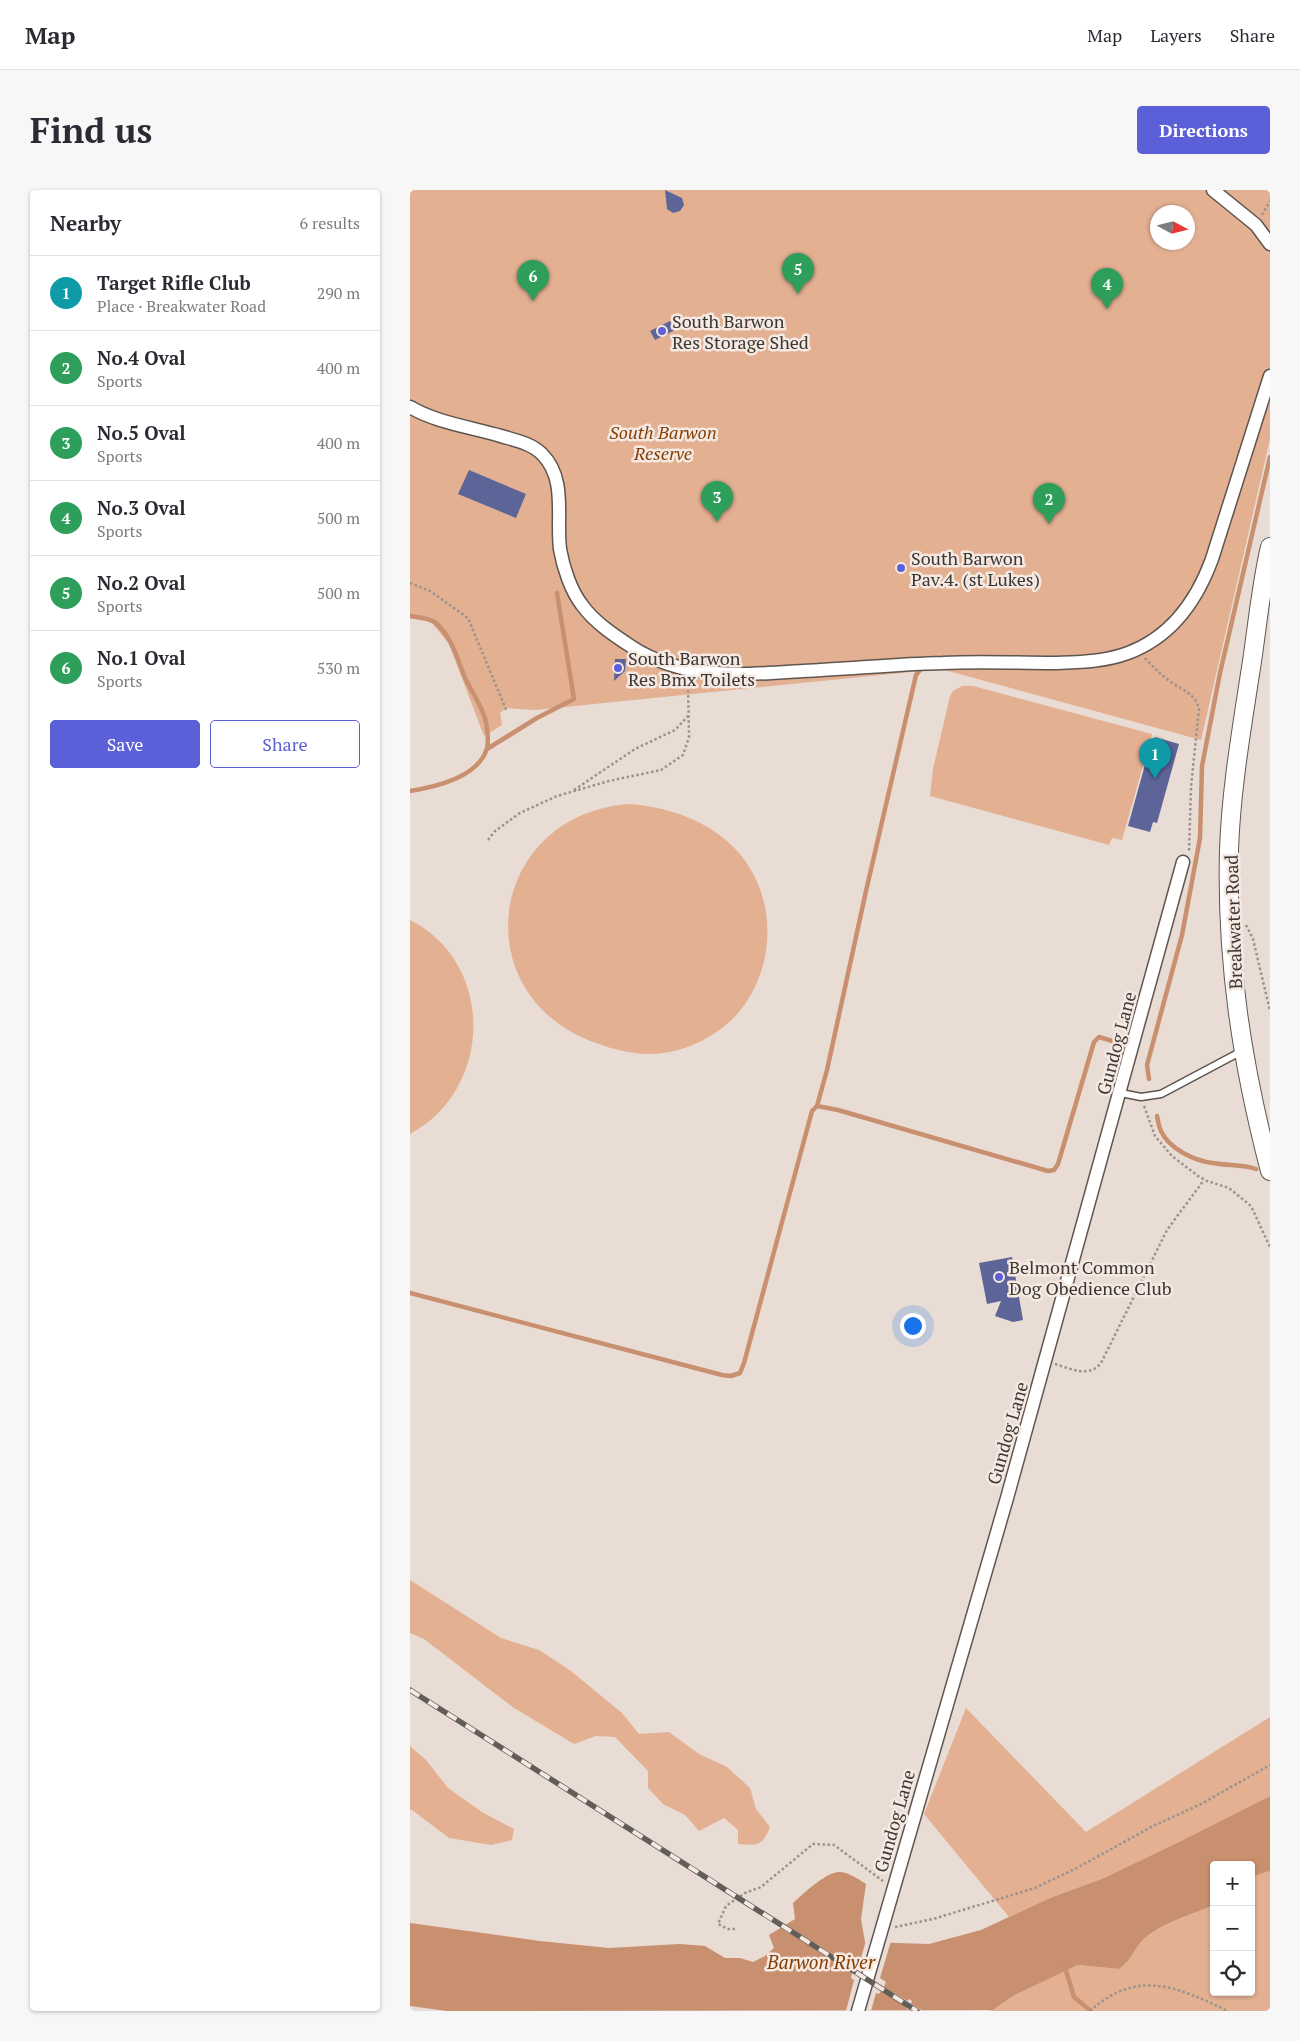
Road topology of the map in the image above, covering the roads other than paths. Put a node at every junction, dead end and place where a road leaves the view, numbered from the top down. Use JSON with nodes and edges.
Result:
{"nodes":[{"id":1,"x":1213,"y":190,"type":"edge"},
{"id":2,"x":1270,"y":244,"type":"edge"},
{"id":3,"x":1270,"y":376,"type":"edge"},
{"id":4,"x":410,"y":407,"type":"edge"},
{"id":5,"x":1270,"y":548,"type":"edge"},
{"id":6,"x":1270,"y":607,"type":"edge"},
{"id":7,"x":1251,"y":671,"type":"junction"},
{"id":8,"x":1183,"y":862,"type":"road end"},
{"id":9,"x":1243,"y":1050,"type":"junction"},
{"id":10,"x":1120,"y":1093,"type":"junction"},
{"id":11,"x":1270,"y":1171,"type":"edge"},
{"id":12,"x":858,"y":2011,"type":"edge"}],
"edges":[{"from":1,"to":2,"type":"street"},
{"from":3,"to":4,"type":"street"},
{"from":5,"to":7,"type":"main road","name":"Breakwater Road"},
{"from":6,"to":7,"type":"main road","name":"Breakwater Road"},
{"from":7,"to":9,"type":"main road","name":"Breakwater Road"},
{"from":8,"to":10,"type":"street","name":"Gundog Lane"},
{"from":9,"to":10,"type":"lane"},
{"from":9,"to":11,"type":"main road","name":"Breakwater Road"},
{"from":10,"to":12,"type":"street","name":"Gundog Lane"}]}
